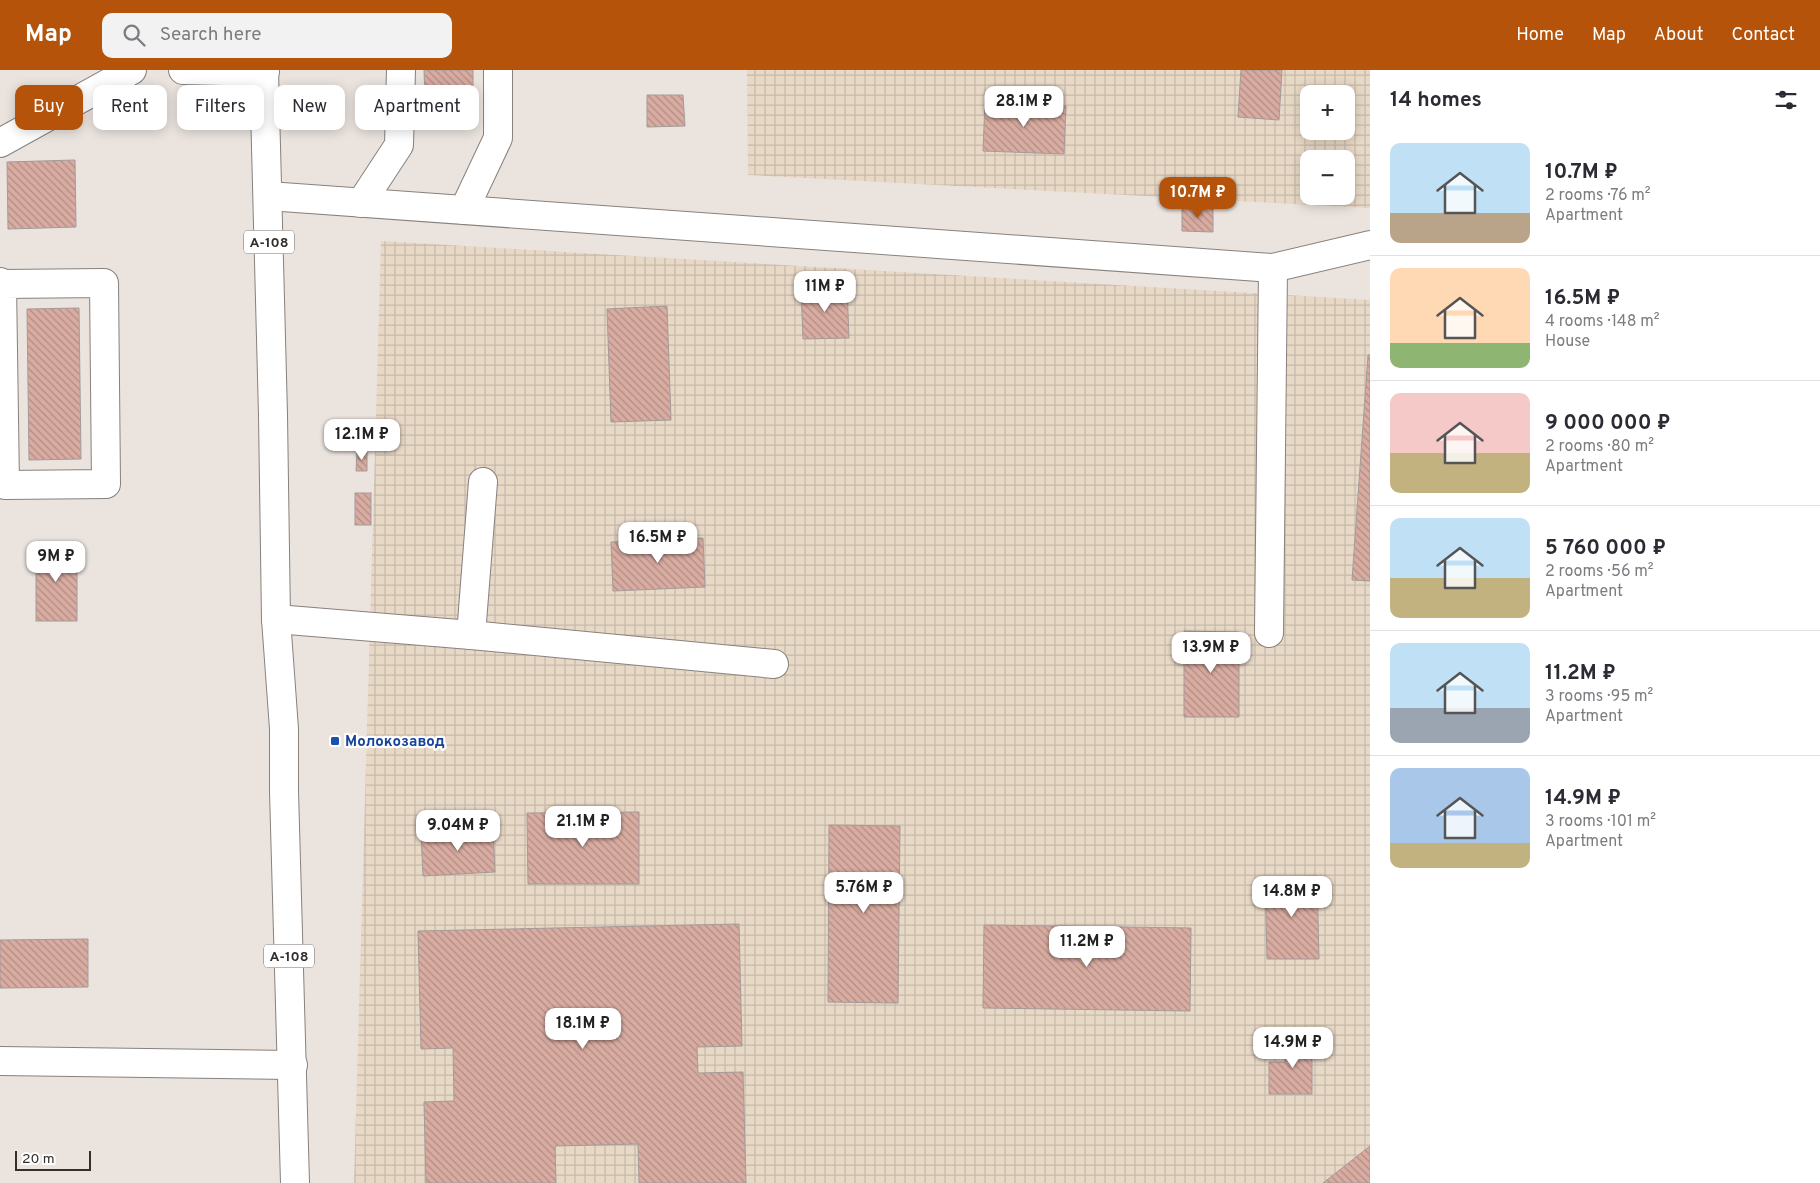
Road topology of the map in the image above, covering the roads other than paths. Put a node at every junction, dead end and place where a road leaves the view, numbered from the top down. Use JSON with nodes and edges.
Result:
{"nodes":[{"id":1,"x":132,"y":70,"type":"edge"},
{"id":2,"x":183,"y":70,"type":"edge"},
{"id":3,"x":401,"y":70,"type":"edge"},
{"id":4,"x":498,"y":70,"type":"edge"},
{"id":5,"x":264,"y":71,"type":"edge"},
{"id":6,"x":0,"y":144,"type":"edge"},
{"id":7,"x":268,"y":196,"type":"junction"},
{"id":8,"x":361,"y":203,"type":"junction"},
{"id":9,"x":464,"y":210,"type":"junction"},
{"id":10,"x":1370,"y":245,"type":"edge"},
{"id":11,"x":1273,"y":268,"type":"junction"},
{"id":12,"x":1,"y":283,"type":"edge"},
{"id":13,"x":483,"y":482,"type":"dead end"},
{"id":14,"x":276,"y":620,"type":"junction"},
{"id":15,"x":1269,"y":632,"type":"dead end"},
{"id":16,"x":471,"y":635,"type":"junction"},
{"id":17,"x":774,"y":664,"type":"dead end"},
{"id":18,"x":0,"y":1061,"type":"edge"},
{"id":19,"x":293,"y":1065,"type":"junction"},
{"id":20,"x":295,"y":1183,"type":"edge"}],
"edges":[{"from":1,"to":6,"type":"main road"},
{"from":2,"to":5,"type":"main road"},
{"from":3,"to":8,"type":"main road"},
{"from":4,"to":9,"type":"main road"},
{"from":5,"to":7,"type":"main road","number":"А-108"},
{"from":7,"to":8,"type":"main road"},
{"from":7,"to":14,"type":"main road","number":"А-108"},
{"from":8,"to":9,"type":"main road"},
{"from":9,"to":11,"type":"main road"},
{"from":10,"to":11,"type":"main road"},
{"from":11,"to":15,"type":"main road"},
{"from":12,"to":12,"type":"main road"},
{"from":13,"to":16,"type":"main road"},
{"from":14,"to":16,"type":"main road"},
{"from":14,"to":19,"type":"main road","number":"А-108"},
{"from":16,"to":17,"type":"main road"},
{"from":18,"to":19,"type":"main road"},
{"from":19,"to":20,"type":"main road","number":"А-108"}]}
